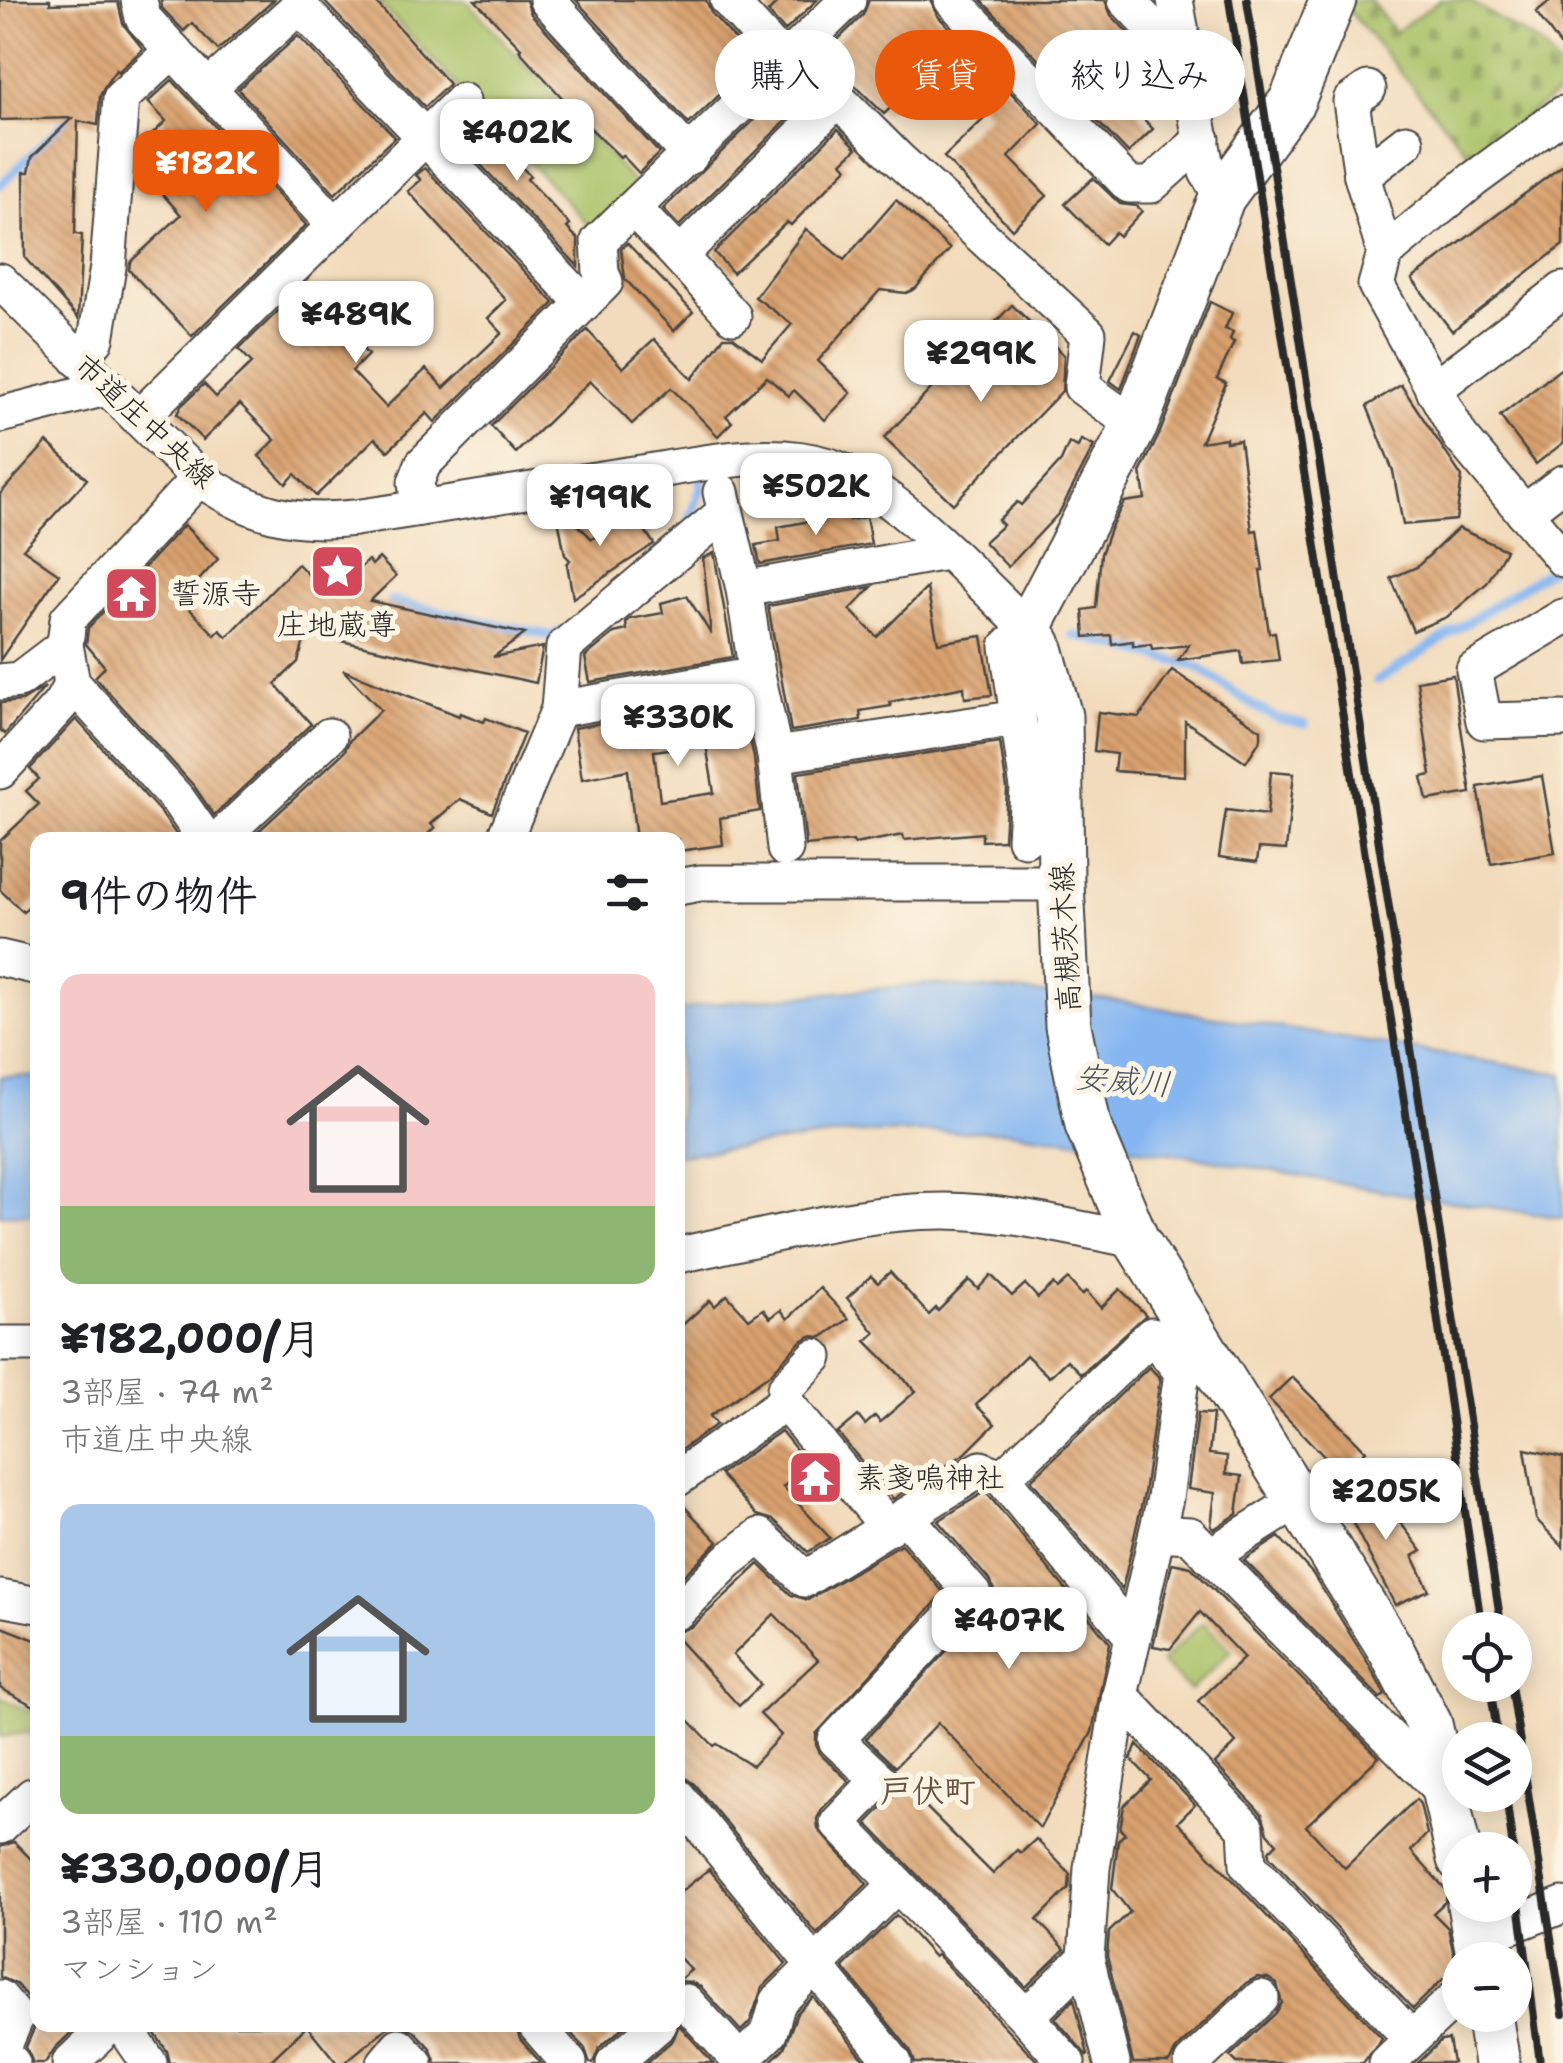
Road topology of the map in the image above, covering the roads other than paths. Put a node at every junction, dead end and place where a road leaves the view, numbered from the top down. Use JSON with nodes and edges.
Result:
{"nodes":[{"id":1,"x":139,"y":0,"type":"edge"},
{"id":2,"x":729,"y":0,"type":"edge"},
{"id":3,"x":848,"y":0,"type":"edge"},
{"id":4,"x":952,"y":0,"type":"edge"},
{"id":5,"x":1126,"y":0,"type":"edge"},
{"id":6,"x":1176,"y":0,"type":"edge"},
{"id":7,"x":1332,"y":0,"type":"edge"},
{"id":8,"x":553,"y":2,"type":"edge"},
{"id":9,"x":760,"y":30,"type":"edge"},
{"id":10,"x":819,"y":30,"type":"edge"},
{"id":11,"x":1155,"y":30,"type":"edge"},
{"id":12,"x":1181,"y":30,"type":"edge"},
{"id":13,"x":173,"y":50,"type":"junction"},
{"id":14,"x":208,"y":88,"type":"junction"},
{"id":15,"x":1368,"y":90,"type":"dead end"},
{"id":16,"x":462,"y":101,"type":"dead end"},
{"id":17,"x":1563,"y":114,"type":"edge"},
{"id":18,"x":855,"y":117,"type":"edge"},
{"id":19,"x":727,"y":120,"type":"edge"},
{"id":20,"x":817,"y":120,"type":"edge"},
{"id":21,"x":1198,"y":120,"type":"edge"},
{"id":22,"x":1202,"y":139,"type":"junction"},
{"id":23,"x":425,"y":140,"type":"junction"},
{"id":24,"x":1406,"y":142,"type":"dead end"},
{"id":25,"x":690,"y":156,"type":"junction"},
{"id":26,"x":1362,"y":176,"type":"junction"},
{"id":27,"x":1222,"y":197,"type":"junction"},
{"id":28,"x":634,"y":208,"type":"junction"},
{"id":29,"x":336,"y":226,"type":"junction"},
{"id":30,"x":1384,"y":254,"type":"junction"},
{"id":31,"x":680,"y":256,"type":"junction"},
{"id":32,"x":0,"y":281,"type":"edge"},
{"id":33,"x":1563,"y":290,"type":"edge"},
{"id":34,"x":584,"y":303,"type":"junction"},
{"id":35,"x":733,"y":316,"type":"dead end"},
{"id":36,"x":78,"y":358,"type":"junction"},
{"id":37,"x":109,"y":386,"type":"junction"},
{"id":38,"x":1433,"y":390,"type":"junction"},
{"id":39,"x":0,"y":415,"type":"edge"},
{"id":40,"x":139,"y":418,"type":"junction"},
{"id":41,"x":1135,"y":425,"type":"junction"},
{"id":42,"x":716,"y":460,"type":"junction"},
{"id":43,"x":199,"y":478,"type":"junction"},
{"id":44,"x":1563,"y":483,"type":"edge"},
{"id":45,"x":419,"y":508,"type":"junction"},
{"id":46,"x":724,"y":513,"type":"junction"},
{"id":47,"x":1524,"y":513,"type":"junction"},
{"id":48,"x":946,"y":552,"type":"junction"},
{"id":49,"x":1563,"y":559,"type":"edge"},
{"id":50,"x":744,"y":589,"type":"junction"},
{"id":51,"x":1563,"y":617,"type":"edge"},
{"id":52,"x":1028,"y":628,"type":"junction"},
{"id":53,"x":65,"y":645,"type":"junction"},
{"id":54,"x":757,"y":674,"type":"junction"},
{"id":55,"x":0,"y":682,"type":"edge"},
{"id":56,"x":72,"y":683,"type":"junction"},
{"id":57,"x":559,"y":709,"type":"junction"},
{"id":58,"x":1018,"y":718,"type":"junction"},
{"id":59,"x":1563,"y":719,"type":"edge"},
{"id":60,"x":329,"y":736,"type":"dead end"},
{"id":61,"x":775,"y":755,"type":"junction"},
{"id":62,"x":0,"y":771,"type":"edge"},
{"id":63,"x":200,"y":832,"type":"edge"},
{"id":64,"x":227,"y":832,"type":"edge"},
{"id":65,"x":507,"y":832,"type":"edge"},
{"id":66,"x":1026,"y":840,"type":"dead end"},
{"id":67,"x":784,"y":850,"type":"dead end"},
{"id":68,"x":1061,"y":883,"type":"junction"},
{"id":69,"x":685,"y":885,"type":"edge"},
{"id":70,"x":0,"y":958,"type":"edge"},
{"id":71,"x":30,"y":967,"type":"edge"},
{"id":72,"x":1136,"y":1240,"type":"junction"},
{"id":73,"x":685,"y":1254,"type":"edge"},
{"id":74,"x":0,"y":1344,"type":"edge"},
{"id":75,"x":30,"y":1344,"type":"edge"},
{"id":76,"x":815,"y":1357,"type":"dead end"},
{"id":77,"x":786,"y":1402,"type":"junction"},
{"id":78,"x":685,"y":1473,"type":"edge"},
{"id":79,"x":1002,"y":1478,"type":"junction"},
{"id":80,"x":1297,"y":1501,"type":"junction"},
{"id":81,"x":897,"y":1521,"type":"junction"},
{"id":82,"x":1157,"y":1534,"type":"junction"},
{"id":83,"x":1210,"y":1556,"type":"junction"},
{"id":84,"x":0,"y":1598,"type":"edge"},
{"id":85,"x":30,"y":1604,"type":"edge"},
{"id":86,"x":685,"y":1604,"type":"edge"},
{"id":87,"x":1133,"y":1637,"type":"junction"},
{"id":88,"x":1120,"y":1695,"type":"junction"},
{"id":89,"x":1442,"y":1778,"type":"edge"},
{"id":90,"x":1442,"y":1792,"type":"edge"},
{"id":91,"x":30,"y":1798,"type":"edge"},
{"id":92,"x":685,"y":1805,"type":"edge"},
{"id":93,"x":0,"y":1826,"type":"edge"},
{"id":94,"x":897,"y":1884,"type":"junction"},
{"id":95,"x":1563,"y":1905,"type":"edge"},
{"id":96,"x":1476,"y":1935,"type":"edge"},
{"id":97,"x":1086,"y":1958,"type":"junction"},
{"id":98,"x":815,"y":1966,"type":"junction"},
{"id":99,"x":0,"y":1998,"type":"edge"},
{"id":100,"x":1262,"y":1998,"type":"dead end"},
{"id":101,"x":685,"y":2006,"type":"edge"},
{"id":102,"x":1442,"y":2011,"type":"edge"},
{"id":103,"x":1026,"y":2017,"type":"junction"},
{"id":104,"x":103,"y":2032,"type":"edge"},
{"id":105,"x":128,"y":2032,"type":"edge"},
{"id":106,"x":542,"y":2032,"type":"edge"},
{"id":107,"x":650,"y":2032,"type":"edge"},
{"id":108,"x":1492,"y":2032,"type":"edge"},
{"id":109,"x":1400,"y":2051,"type":"edge"},
{"id":110,"x":12,"y":2063,"type":"edge"},
{"id":111,"x":70,"y":2063,"type":"edge"},
{"id":112,"x":149,"y":2063,"type":"edge"},
{"id":113,"x":569,"y":2063,"type":"edge"},
{"id":114,"x":614,"y":2063,"type":"edge"},
{"id":115,"x":894,"y":2063,"type":"edge"},
{"id":116,"x":1067,"y":2063,"type":"edge"},
{"id":117,"x":1112,"y":2063,"type":"edge"},
{"id":118,"x":1192,"y":2063,"type":"edge"},
{"id":119,"x":1497,"y":2063,"type":"edge"}],
"edges":[{"from":1,"to":13,"type":"street"},
{"from":2,"to":9,"type":"street"},
{"from":3,"to":10,"type":"street"},
{"from":4,"to":22,"type":"street"},
{"from":5,"to":11,"type":"street"},
{"from":6,"to":12,"type":"street"},
{"from":7,"to":27,"type":"main road"},
{"from":8,"to":25,"type":"street"},
{"from":13,"to":14,"type":"street"},
{"from":13,"to":36,"type":"street"},
{"from":14,"to":23,"type":"street"},
{"from":14,"to":29,"type":"street"},
{"from":15,"to":26,"type":"street"},
{"from":16,"to":23,"type":"street"},
{"from":17,"to":30,"type":"street"},
{"from":18,"to":41,"type":"street"},
{"from":19,"to":25,"type":"street"},
{"from":20,"to":31,"type":"street"},
{"from":21,"to":22,"type":"street"},
{"from":22,"to":27,"type":"street"},
{"from":23,"to":29,"type":"street"},
{"from":23,"to":34,"type":"street"},
{"from":24,"to":26,"type":"street"},
{"from":25,"to":28,"type":"street"},
{"from":26,"to":30,"type":"street"},
{"from":27,"to":41,"type":"main road"},
{"from":28,"to":31,"type":"street"},
{"from":28,"to":34,"type":"street"},
{"from":29,"to":40,"type":"street"},
{"from":30,"to":38,"type":"street"},
{"from":31,"to":35,"type":"street"},
{"from":32,"to":36,"type":"street","name":"市道庄中央線"},
{"from":33,"to":38,"type":"street"},
{"from":34,"to":45,"type":"street"},
{"from":36,"to":37,"type":"street","name":"市道庄中央線"},
{"from":37,"to":39,"type":"street"},
{"from":37,"to":40,"type":"street","name":"市道庄中央線"},
{"from":38,"to":47,"type":"street"},
{"from":40,"to":43,"type":"street","name":"市道庄中央線"},
{"from":41,"to":52,"type":"main road"},
{"from":42,"to":45,"type":"street","name":"市道庄中央線"},
{"from":42,"to":46,"type":"street"},
{"from":42,"to":48,"type":"street","name":"市道庄中央線"},
{"from":43,"to":45,"type":"street","name":"市道庄中央線"},
{"from":43,"to":53,"type":"street"},
{"from":44,"to":47,"type":"street"},
{"from":46,"to":50,"type":"street"},
{"from":46,"to":57,"type":"street"},
{"from":47,"to":49,"type":"street"},
{"from":48,"to":50,"type":"street"},
{"from":48,"to":52,"type":"street","name":"市道庄中央線"},
{"from":50,"to":54,"type":"street"},
{"from":51,"to":59,"type":"street"},
{"from":52,"to":58,"type":"street"},
{"from":52,"to":68,"type":"main road","name":"高槻茨木線"},
{"from":53,"to":55,"type":"street"},
{"from":53,"to":56,"type":"street"},
{"from":54,"to":57,"type":"street"},
{"from":54,"to":61,"type":"street"},
{"from":56,"to":62,"type":"street"},
{"from":56,"to":63,"type":"street"},
{"from":57,"to":65,"type":"street"},
{"from":58,"to":61,"type":"street"},
{"from":58,"to":66,"type":"street"},
{"from":60,"to":64,"type":"street"},
{"from":61,"to":67,"type":"street"},
{"from":68,"to":69,"type":"street"},
{"from":68,"to":72,"type":"main road","name":"高槻茨木線"},
{"from":70,"to":71,"type":"street"},
{"from":72,"to":73,"type":"street"},
{"from":72,"to":80,"type":"main road","name":"高槻茨木線"},
{"from":74,"to":75,"type":"street"},
{"from":76,"to":77,"type":"street"},
{"from":77,"to":78,"type":"street"},
{"from":77,"to":81,"type":"street"},
{"from":79,"to":81,"type":"street"},
{"from":79,"to":82,"type":"street"},
{"from":79,"to":87,"type":"street"},
{"from":80,"to":83,"type":"street"},
{"from":80,"to":89,"type":"main road","name":"高槻茨木線"},
{"from":81,"to":86,"type":"street"},
{"from":81,"to":94,"type":"street"},
{"from":82,"to":83,"type":"street"},
{"from":82,"to":87,"type":"street"},
{"from":83,"to":90,"type":"street"},
{"from":84,"to":85,"type":"street"},
{"from":87,"to":88,"type":"street"},
{"from":88,"to":97,"type":"street"},
{"from":88,"to":109,"type":"street"},
{"from":91,"to":93,"type":"street"},
{"from":92,"to":98,"type":"street"},
{"from":94,"to":98,"type":"street"},
{"from":94,"to":103,"type":"street"},
{"from":95,"to":96,"type":"street"},
{"from":97,"to":103,"type":"street"},
{"from":97,"to":117,"type":"street"},
{"from":98,"to":101,"type":"street"},
{"from":98,"to":115,"type":"street"},
{"from":99,"to":110,"type":"street"},
{"from":100,"to":118,"type":"street"},
{"from":102,"to":109,"type":"street"},
{"from":103,"to":116,"type":"street"},
{"from":104,"to":111,"type":"street"},
{"from":105,"to":112,"type":"street"},
{"from":106,"to":113,"type":"street"},
{"from":107,"to":114,"type":"street"},
{"from":108,"to":119,"type":"main road"}]}
